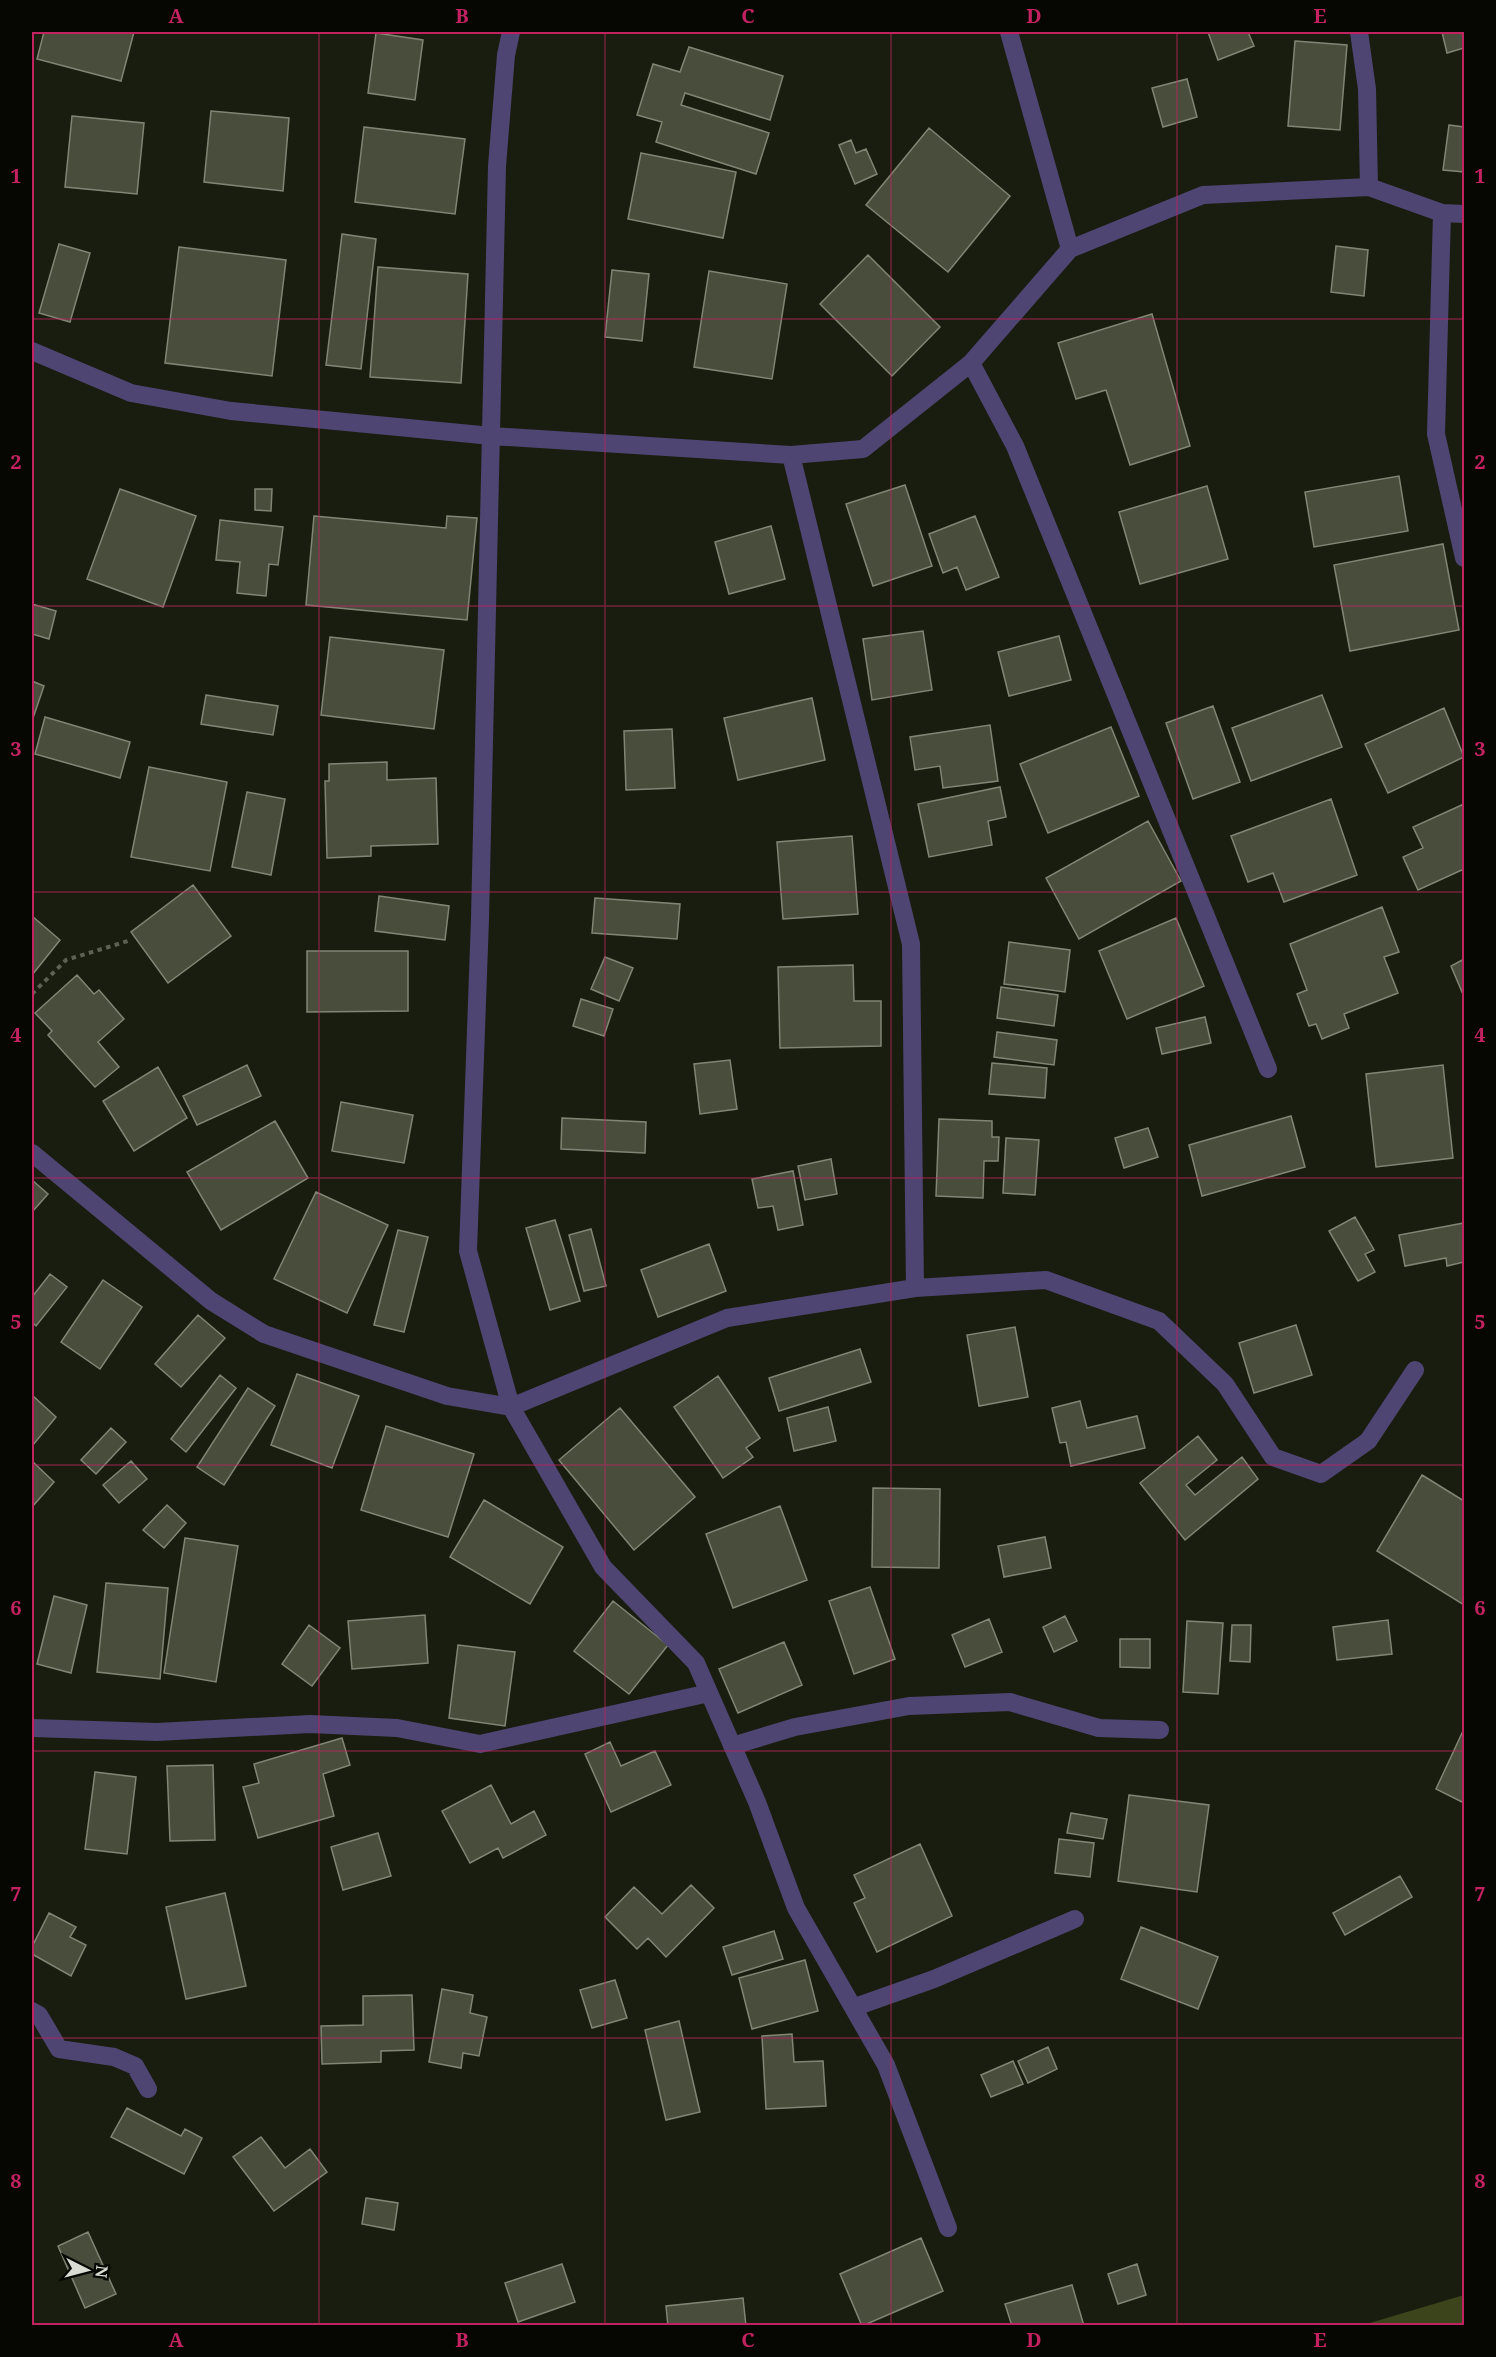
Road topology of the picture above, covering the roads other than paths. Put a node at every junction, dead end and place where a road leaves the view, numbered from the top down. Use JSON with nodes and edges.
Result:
{"nodes":[{"id":1,"x":511,"y":32,"type":"edge"},
{"id":2,"x":1010,"y":32,"type":"edge"},
{"id":3,"x":1359,"y":32,"type":"edge"},
{"id":4,"x":1369,"y":187,"type":"junction"},
{"id":5,"x":1442,"y":213,"type":"junction"},
{"id":6,"x":1464,"y":214,"type":"edge"},
{"id":7,"x":1070,"y":249,"type":"junction"},
{"id":8,"x":32,"y":351,"type":"edge"},
{"id":9,"x":971,"y":363,"type":"junction"},
{"id":10,"x":492,"y":436,"type":"junction"},
{"id":11,"x":791,"y":455,"type":"junction"},
{"id":12,"x":1464,"y":558,"type":"edge"},
{"id":13,"x":1268,"y":1069,"type":"dead end"},
{"id":14,"x":32,"y":1153,"type":"edge"},
{"id":15,"x":915,"y":1288,"type":"junction"},
{"id":16,"x":1415,"y":1370,"type":"dead end"},
{"id":17,"x":511,"y":1407,"type":"junction"},
{"id":18,"x":709,"y":1693,"type":"junction"},
{"id":19,"x":32,"y":1728,"type":"edge"},
{"id":20,"x":1160,"y":1730,"type":"dead end"},
{"id":21,"x":732,"y":1746,"type":"junction"},
{"id":22,"x":1075,"y":1919,"type":"dead end"},
{"id":23,"x":855,"y":2007,"type":"junction"},
{"id":24,"x":32,"y":2011,"type":"edge"},
{"id":25,"x":148,"y":2089,"type":"dead end"},
{"id":26,"x":948,"y":2228,"type":"dead end"}],
"edges":[{"from":1,"to":10,"type":"street"},
{"from":2,"to":7,"type":"street"},
{"from":3,"to":4,"type":"street"},
{"from":4,"to":5,"type":"street"},
{"from":4,"to":7,"type":"street"},
{"from":5,"to":6,"type":"street"},
{"from":5,"to":12,"type":"street"},
{"from":7,"to":9,"type":"street"},
{"from":8,"to":10,"type":"street"},
{"from":9,"to":11,"type":"street"},
{"from":9,"to":13,"type":"street"},
{"from":10,"to":11,"type":"street"},
{"from":10,"to":17,"type":"street"},
{"from":11,"to":15,"type":"street"},
{"from":14,"to":17,"type":"street"},
{"from":15,"to":16,"type":"street"},
{"from":15,"to":17,"type":"street"},
{"from":17,"to":18,"type":"street"},
{"from":18,"to":19,"type":"street"},
{"from":18,"to":21,"type":"street"},
{"from":20,"to":21,"type":"street"},
{"from":21,"to":23,"type":"street"},
{"from":22,"to":23,"type":"street"},
{"from":23,"to":26,"type":"street"},
{"from":24,"to":25,"type":"street"}]}
